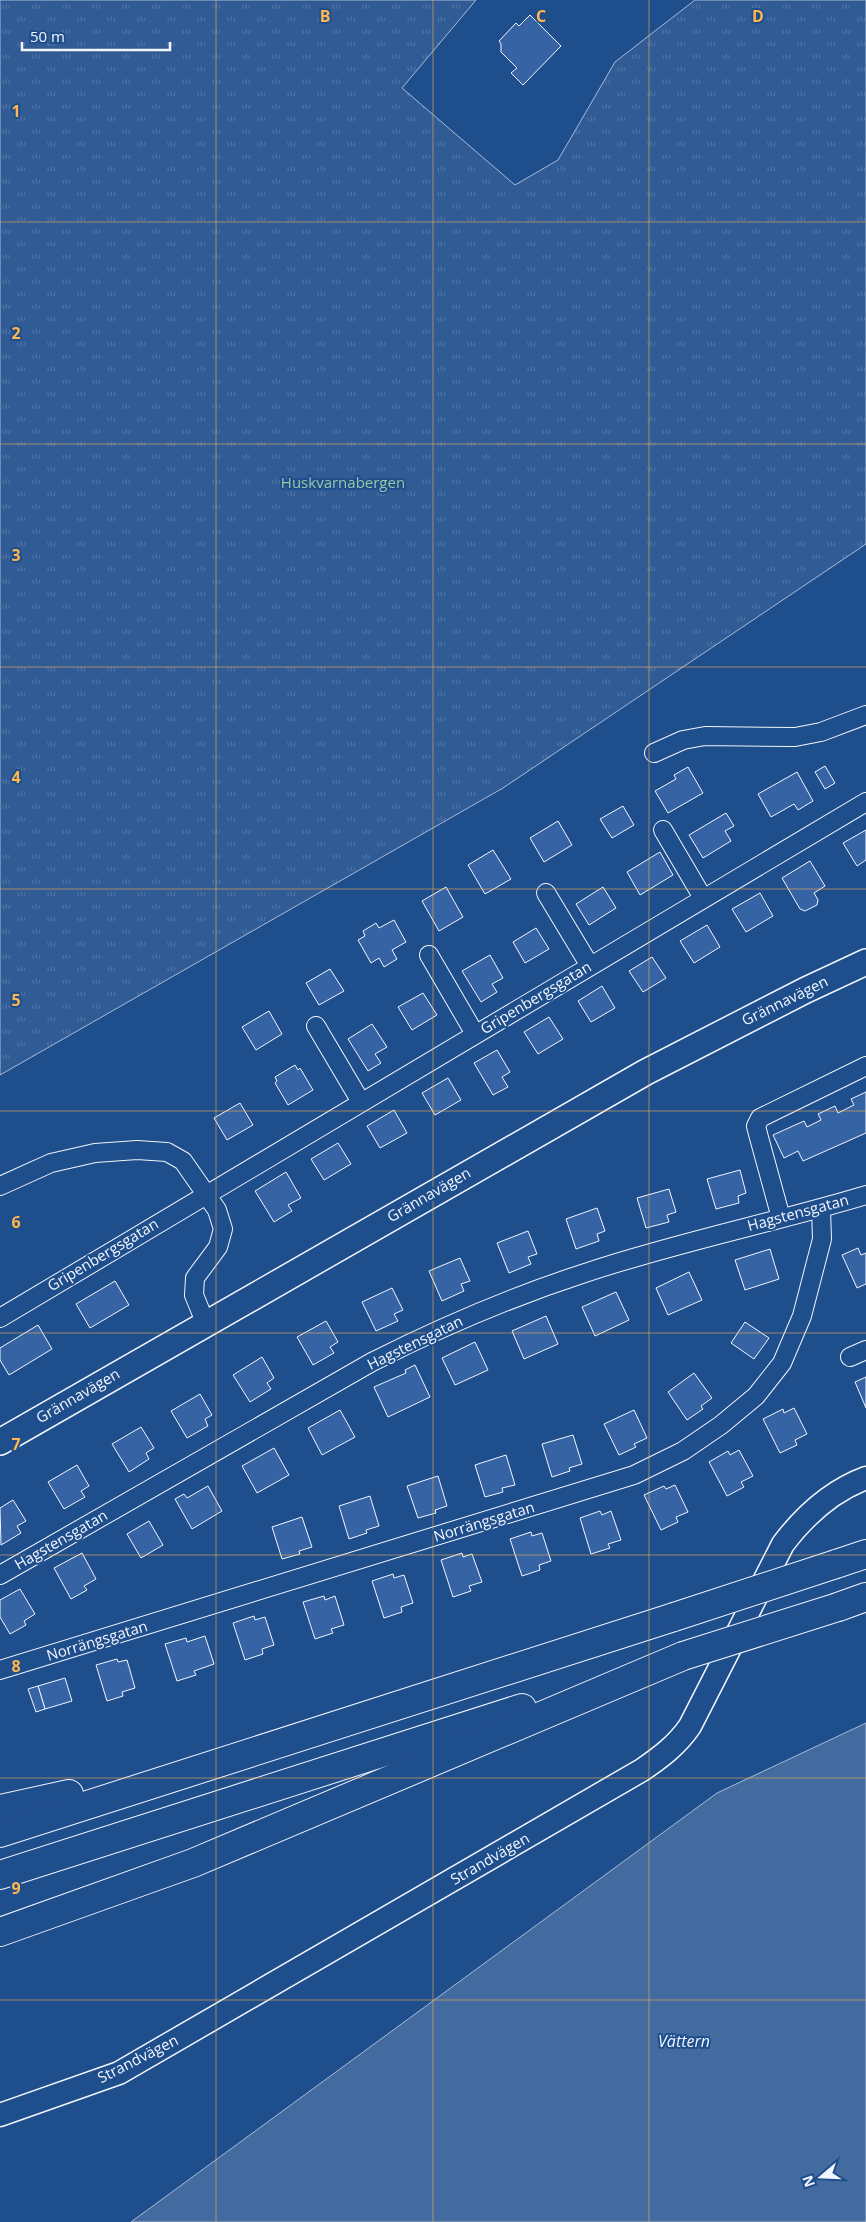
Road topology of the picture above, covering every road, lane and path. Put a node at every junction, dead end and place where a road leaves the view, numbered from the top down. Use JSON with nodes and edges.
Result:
{"nodes":[{"id":1,"x":866,"y":715,"type":"edge"},
{"id":2,"x":654,"y":754,"type":"dead end"},
{"id":3,"x":866,"y":802,"type":"edge"},
{"id":4,"x":663,"y":830,"type":"dead end"},
{"id":5,"x":546,"y":893,"type":"dead end"},
{"id":6,"x":703,"y":898,"type":"junction"},
{"id":7,"x":429,"y":955,"type":"dead end"},
{"id":8,"x":866,"y":962,"type":"edge"},
{"id":9,"x":590,"y":966,"type":"junction"},
{"id":10,"x":316,"y":1026,"type":"dead end"},
{"id":11,"x":476,"y":1034,"type":"junction"},
{"id":12,"x":866,"y":1066,"type":"edge"},
{"id":13,"x":361,"y":1102,"type":"junction"},
{"id":14,"x":0,"y":1186,"type":"edge"},
{"id":15,"x":206,"y":1193,"type":"junction"},
{"id":16,"x":866,"y":1195,"type":"edge"},
{"id":17,"x":821,"y":1209,"type":"junction"},
{"id":18,"x":781,"y":1218,"type":"junction"},
{"id":19,"x":0,"y":1318,"type":"edge"},
{"id":20,"x":206,"y":1322,"type":"junction"},
{"id":21,"x":0,"y":1442,"type":"edge"},
{"id":22,"x":866,"y":1478,"type":"edge"},
{"id":23,"x":866,"y":1554,"type":"edge"},
{"id":24,"x":0,"y":1575,"type":"edge"},
{"id":25,"x":866,"y":1597,"type":"edge"},
{"id":26,"x":683,"y":1656,"type":"junction"},
{"id":27,"x":0,"y":1670,"type":"edge"},
{"id":28,"x":241,"y":1755,"type":"junction"},
{"id":29,"x":0,"y":1809,"type":"edge"},
{"id":30,"x":0,"y":1833,"type":"edge"},
{"id":31,"x":0,"y":1875,"type":"edge"},
{"id":32,"x":0,"y":1932,"type":"edge"},
{"id":33,"x":0,"y":2115,"type":"edge"}],
"edges":[{"from":1,"to":2,"type":"street"},
{"from":3,"to":6,"type":"street","name":"Gripenbergsgatan"},
{"from":4,"to":6,"type":"street"},
{"from":5,"to":9,"type":"street"},
{"from":6,"to":9,"type":"street","name":"Gripenbergsgatan"},
{"from":7,"to":11,"type":"street"},
{"from":8,"to":20,"type":"main road","name":"Grännavägen"},
{"from":9,"to":11,"type":"street","name":"Gripenbergsgatan"},
{"from":10,"to":13,"type":"street"},
{"from":11,"to":13,"type":"street","name":"Gripenbergsgatan"},
{"from":12,"to":18,"type":"street"},
{"from":13,"to":15,"type":"street","name":"Gripenbergsgatan"},
{"from":14,"to":15,"type":"street"},
{"from":15,"to":19,"type":"street","name":"Gripenbergsgatan"},
{"from":15,"to":20,"type":"street"},
{"from":16,"to":17,"type":"street","name":"Hagstensgatan"},
{"from":17,"to":18,"type":"street","name":"Hagstensgatan"},
{"from":17,"to":27,"type":"street","name":"Norrängsgatan"},
{"from":18,"to":24,"type":"street","name":"Hagstensgatan"},
{"from":20,"to":21,"type":"main road","name":"Grännavägen"},
{"from":22,"to":33,"type":"street","name":"Strandvägen"},
{"from":23,"to":28,"type":"highway","bridge":true},
{"from":25,"to":26,"type":"highway","bridge":true},
{"from":26,"to":31,"type":"highway"},
{"from":26,"to":32,"type":"highway"},
{"from":28,"to":29,"type":"highway"},
{"from":28,"to":30,"type":"highway"}]}
